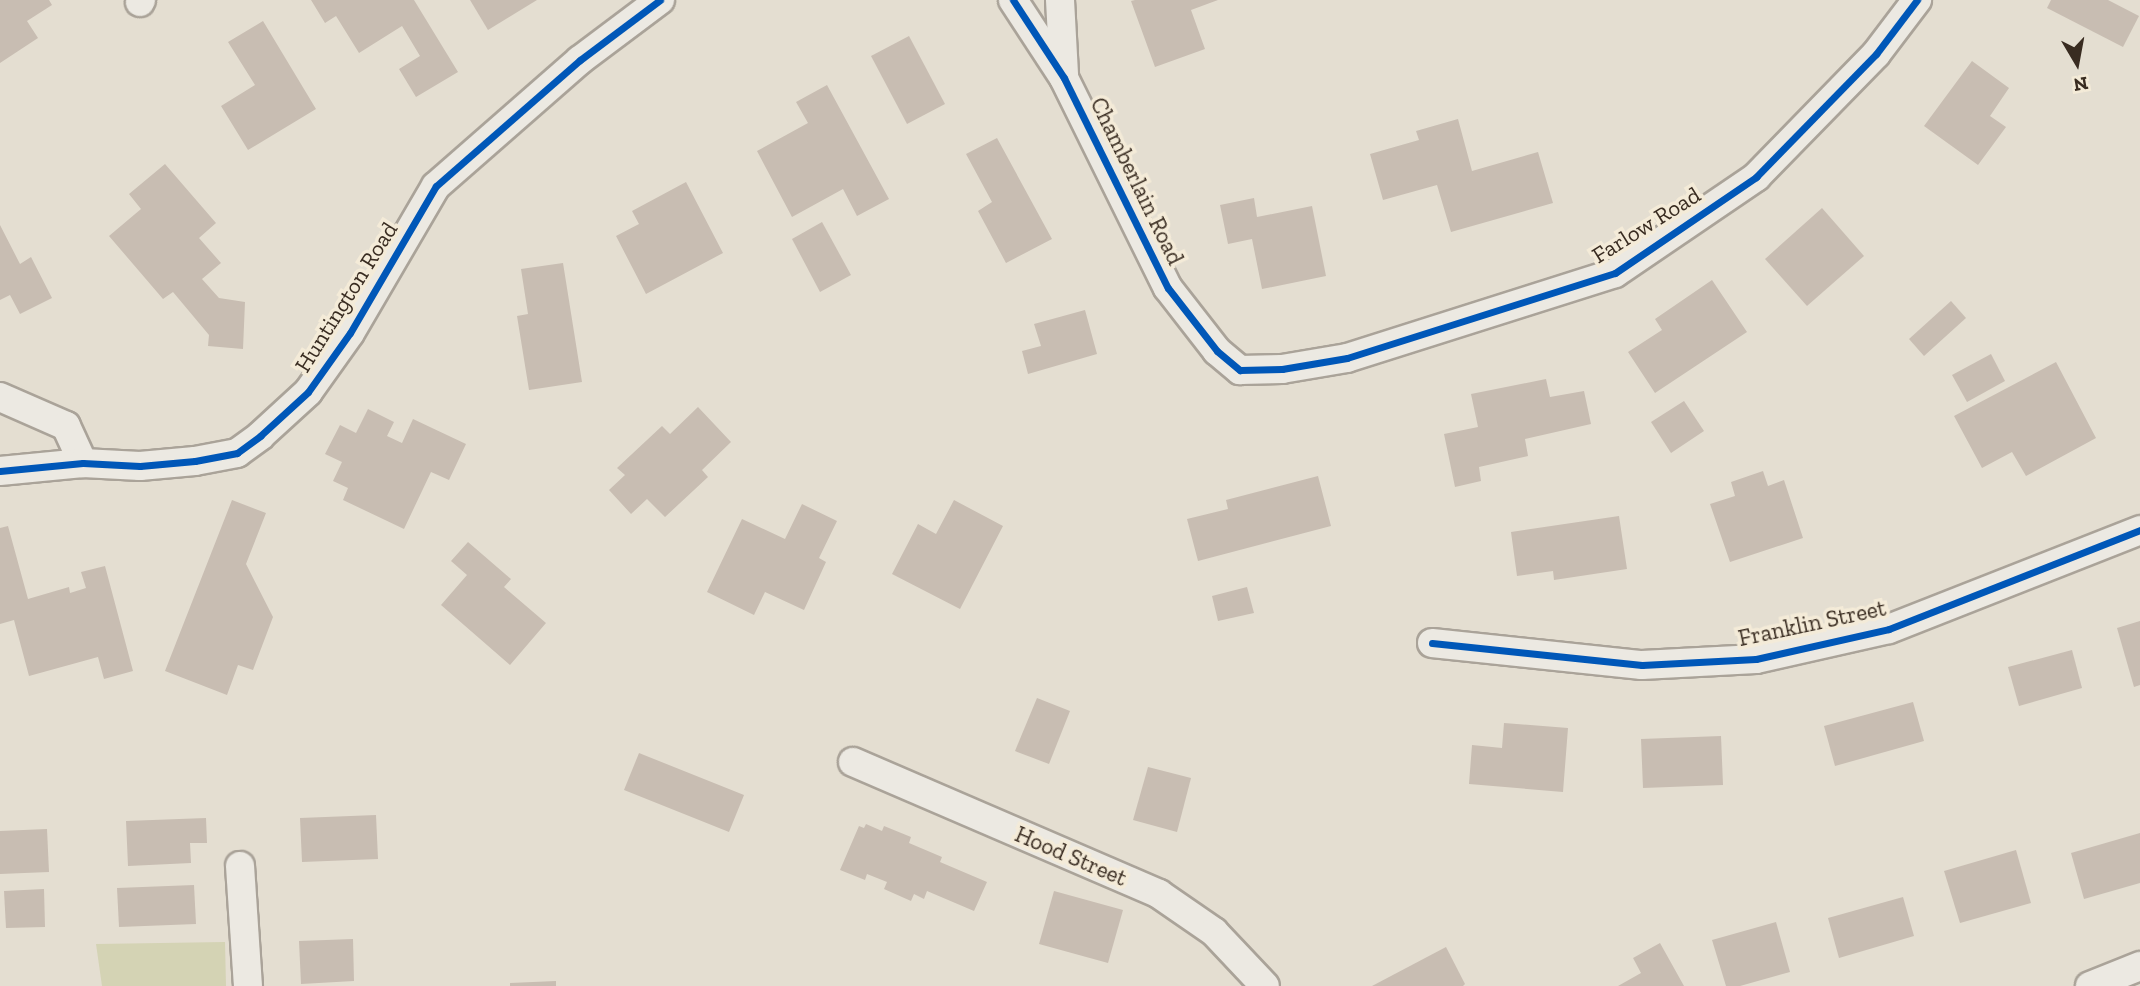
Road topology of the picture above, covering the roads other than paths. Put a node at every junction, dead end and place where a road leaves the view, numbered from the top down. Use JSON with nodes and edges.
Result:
{"nodes":[{"id":1,"x":660,"y":0,"type":"edge"},
{"id":2,"x":1013,"y":0,"type":"edge"},
{"id":3,"x":1060,"y":0,"type":"edge"},
{"id":4,"x":1917,"y":0,"type":"edge"},
{"id":5,"x":1064,"y":78,"type":"junction"},
{"id":6,"x":1239,"y":369,"type":"joint"},
{"id":7,"x":0,"y":397,"type":"edge"},
{"id":8,"x":83,"y":463,"type":"junction"},
{"id":9,"x":0,"y":471,"type":"edge"},
{"id":10,"x":2140,"y":530,"type":"edge"},
{"id":11,"x":1432,"y":643,"type":"dead end"},
{"id":12,"x":853,"y":762,"type":"dead end"},
{"id":13,"x":240,"y":866,"type":"dead end"},
{"id":14,"x":2140,"y":966,"type":"edge"},
{"id":15,"x":248,"y":986,"type":"edge"},
{"id":16,"x":1265,"y":986,"type":"edge"},
{"id":17,"x":2090,"y":986,"type":"edge"}],
"edges":[{"from":1,"to":8,"type":"street","name":"Huntington Road"},
{"from":2,"to":5,"type":"street","name":"Chamberlain Road"},
{"from":3,"to":5,"type":"street","name":"Chamberlain Road"},
{"from":4,"to":6,"type":"street","name":"Farlow Road"},
{"from":5,"to":6,"type":"street","name":"Chamberlain Road"},
{"from":7,"to":8,"type":"street"},
{"from":8,"to":9,"type":"street","name":"Huntington Road"},
{"from":10,"to":11,"type":"street","name":"Franklin Street"},
{"from":12,"to":16,"type":"street","name":"Hood Street"},
{"from":13,"to":15,"type":"street"},
{"from":14,"to":17,"type":"street"}]}
